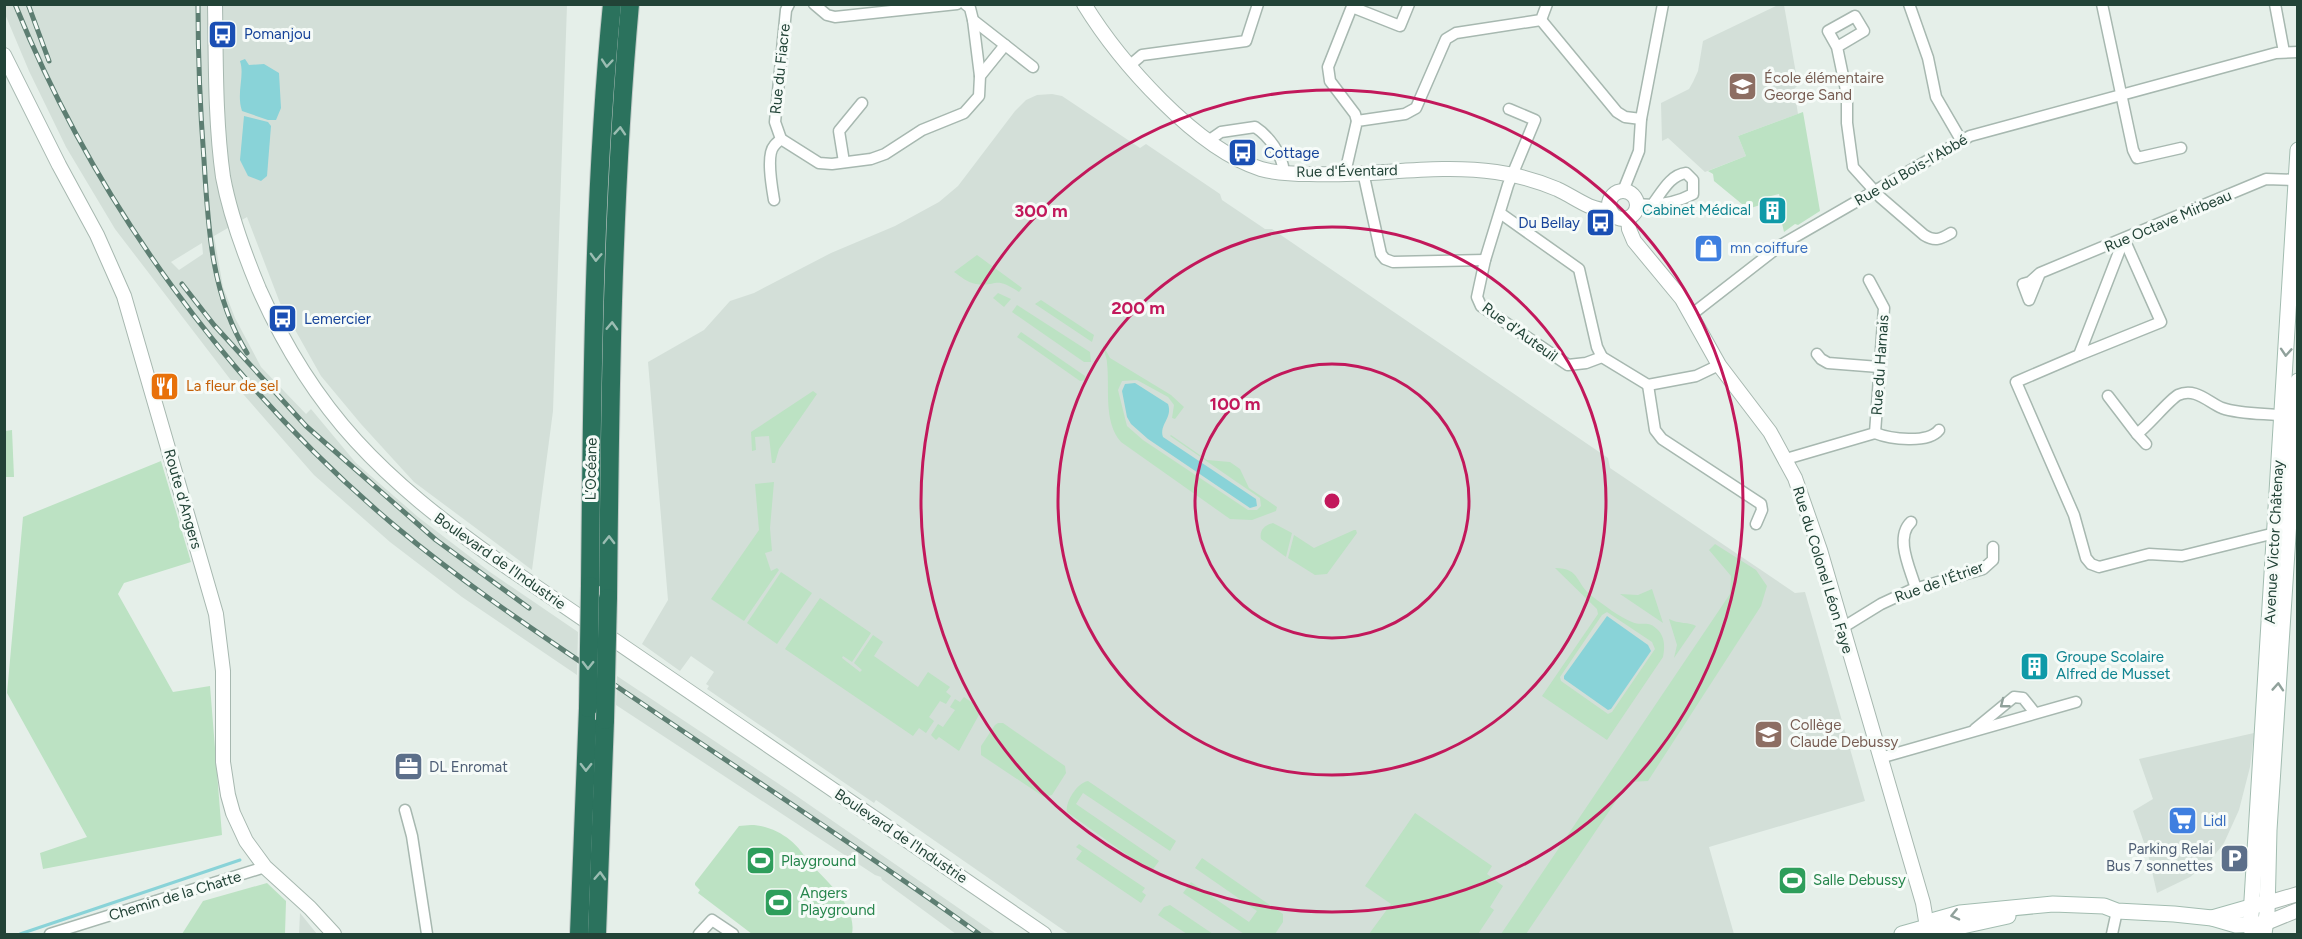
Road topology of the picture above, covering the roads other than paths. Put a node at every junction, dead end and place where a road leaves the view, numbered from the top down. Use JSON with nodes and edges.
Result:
{"nodes":[{"id":1,"x":215,"y":4,"type":"edge"},
{"id":2,"x":612,"y":4,"type":"edge"},
{"id":3,"x":630,"y":4,"type":"edge"},
{"id":4,"x":789,"y":4,"type":"edge"},
{"id":5,"x":814,"y":4,"type":"edge"},
{"id":6,"x":957,"y":4,"type":"edge"},
{"id":7,"x":965,"y":4,"type":"edge"},
{"id":8,"x":1084,"y":4,"type":"edge"},
{"id":9,"x":1258,"y":4,"type":"edge"},
{"id":10,"x":1409,"y":4,"type":"edge"},
{"id":11,"x":1547,"y":4,"type":"edge"},
{"id":12,"x":1663,"y":4,"type":"edge"},
{"id":13,"x":1909,"y":4,"type":"edge"},
{"id":14,"x":2102,"y":4,"type":"edge"},
{"id":15,"x":2275,"y":4,"type":"edge"},
{"id":16,"x":1352,"y":6,"type":"edge"},
{"id":17,"x":861,"y":9,"type":"edge"},
{"id":18,"x":973,"y":20,"type":"junction"},
{"id":19,"x":1541,"y":20,"type":"junction"},
{"id":20,"x":1005,"y":45,"type":"junction"},
{"id":21,"x":1837,"y":47,"type":"dead end"},
{"id":22,"x":2284,"y":52,"type":"junction"},
{"id":23,"x":2298,"y":52,"type":"edge"},
{"id":24,"x":4,"y":55,"type":"edge"},
{"id":25,"x":1129,"y":66,"type":"junction"},
{"id":26,"x":1034,"y":67,"type":"dead end"},
{"id":27,"x":980,"y":76,"type":"junction"},
{"id":28,"x":2122,"y":95,"type":"junction"},
{"id":29,"x":862,"y":103,"type":"dead end"},
{"id":30,"x":1509,"y":109,"type":"dead end"},
{"id":31,"x":1641,"y":119,"type":"junction"},
{"id":32,"x":1357,"y":121,"type":"junction"},
{"id":33,"x":781,"y":139,"type":"junction"},
{"id":34,"x":1961,"y":140,"type":"junction"},
{"id":35,"x":1208,"y":141,"type":"junction"},
{"id":36,"x":2181,"y":148,"type":"dead end"},
{"id":37,"x":2298,"y":150,"type":"edge"},
{"id":38,"x":844,"y":162,"type":"junction"},
{"id":39,"x":1284,"y":172,"type":"junction"},
{"id":40,"x":1364,"y":172,"type":"junction"},
{"id":41,"x":1345,"y":173,"type":"junction"},
{"id":42,"x":1512,"y":175,"type":"junction"},
{"id":43,"x":2296,"y":180,"type":"edge"},
{"id":44,"x":1623,"y":190,"type":"junction"},
{"id":45,"x":1875,"y":191,"type":"junction"},
{"id":46,"x":774,"y":200,"type":"dead end"},
{"id":47,"x":1638,"y":204,"type":"junction"},
{"id":48,"x":1652,"y":204,"type":"dead end"},
{"id":49,"x":1606,"y":208,"type":"junction"},
{"id":50,"x":2296,"y":210,"type":"edge"},
{"id":51,"x":1500,"y":213,"type":"junction"},
{"id":52,"x":1628,"y":218,"type":"junction"},
{"id":53,"x":1951,"y":233,"type":"dead end"},
{"id":54,"x":2124,"y":239,"type":"junction"},
{"id":55,"x":1485,"y":260,"type":"junction"},
{"id":56,"x":2040,"y":273,"type":"dead end"},
{"id":57,"x":1869,"y":280,"type":"dead end"},
{"id":58,"x":1691,"y":315,"type":"junction"},
{"id":59,"x":1817,"y":354,"type":"dead end"},
{"id":60,"x":2079,"y":355,"type":"junction"},
{"id":61,"x":1602,"y":357,"type":"junction"},
{"id":62,"x":1719,"y":365,"type":"junction"},
{"id":63,"x":1880,"y":367,"type":"junction"},
{"id":64,"x":2298,"y":381,"type":"edge"},
{"id":65,"x":1648,"y":384,"type":"junction"},
{"id":66,"x":2108,"y":396,"type":"dead end"},
{"id":67,"x":2288,"y":416,"type":"junction"},
{"id":68,"x":1939,"y":430,"type":"dead end"},
{"id":69,"x":1875,"y":433,"type":"junction"},
{"id":70,"x":2137,"y":434,"type":"junction"},
{"id":71,"x":2146,"y":444,"type":"dead end"},
{"id":72,"x":1786,"y":459,"type":"junction"},
{"id":73,"x":2284,"y":488,"type":"junction"},
{"id":74,"x":1911,"y":522,"type":"dead end"},
{"id":75,"x":1756,"y":524,"type":"dead end"},
{"id":76,"x":2275,"y":533,"type":"junction"},
{"id":77,"x":1993,"y":547,"type":"dead end"},
{"id":78,"x":1917,"y":589,"type":"junction"},
{"id":79,"x":1842,"y":628,"type":"junction"},
{"id":80,"x":2076,"y":702,"type":"dead end"},
{"id":81,"x":2035,"y":713,"type":"junction"},
{"id":82,"x":1972,"y":731,"type":"junction"},
{"id":83,"x":1880,"y":758,"type":"junction"},
{"id":84,"x":405,"y":810,"type":"dead end"},
{"id":85,"x":265,"y":867,"type":"junction"},
{"id":86,"x":2298,"y":894,"type":"edge"},
{"id":87,"x":2259,"y":905,"type":"junction"},
{"id":88,"x":2298,"y":910,"type":"edge"},
{"id":89,"x":2116,"y":911,"type":"junction"},
{"id":90,"x":2212,"y":918,"type":"junction"},
{"id":91,"x":1927,"y":927,"type":"junction"},
{"id":92,"x":2258,"y":929,"type":"edge"},
{"id":93,"x":50,"y":934,"type":"edge"},
{"id":94,"x":334,"y":934,"type":"edge"},
{"id":95,"x":427,"y":934,"type":"edge"},
{"id":96,"x":579,"y":934,"type":"edge"},
{"id":97,"x":597,"y":934,"type":"edge"},
{"id":98,"x":699,"y":934,"type":"edge"},
{"id":99,"x":733,"y":934,"type":"edge"},
{"id":100,"x":1044,"y":934,"type":"edge"},
{"id":101,"x":1902,"y":934,"type":"edge"},
{"id":102,"x":2112,"y":934,"type":"edge"}],
"edges":[{"from":1,"to":100,"type":"street","name":"Boulevard de l'Industrie"},
{"from":2,"to":96,"type":"highway","name":"L’Océane","one_way":true,"bridge":true},
{"from":97,"to":3,"type":"highway","name":"L’Océane","one_way":true,"bridge":true},
{"from":4,"to":33,"type":"street","name":"Rue du Fiacre"},
{"from":5,"to":17,"type":"street"},
{"from":6,"to":17,"type":"street"},
{"from":7,"to":18,"type":"street"},
{"from":8,"to":25,"type":"street","name":"Rue d'Éventard"},
{"from":9,"to":25,"type":"street"},
{"from":10,"to":16,"type":"street"},
{"from":11,"to":19,"type":"street"},
{"from":12,"to":31,"type":"street"},
{"from":13,"to":34,"type":"street"},
{"from":14,"to":28,"type":"street"},
{"from":15,"to":22,"type":"street"},
{"from":16,"to":32,"type":"street"},
{"from":18,"to":20,"type":"street"},
{"from":18,"to":27,"type":"street"},
{"from":19,"to":31,"type":"street"},
{"from":19,"to":32,"type":"street"},
{"from":20,"to":26,"type":"street"},
{"from":20,"to":27,"type":"street"},
{"from":21,"to":45,"type":"street"},
{"from":22,"to":23,"type":"street","name":"Rue du Bois-l'Abbé"},
{"from":22,"to":28,"type":"street","name":"Rue du Bois-l'Abbé"},
{"from":24,"to":85,"type":"street","name":"Route d'Angers"},
{"from":25,"to":35,"type":"street","name":"Rue d'Éventard"},
{"from":27,"to":38,"type":"street"},
{"from":28,"to":34,"type":"street","name":"Rue du Bois-l'Abbé"},
{"from":28,"to":36,"type":"street"},
{"from":29,"to":38,"type":"street"},
{"from":30,"to":42,"type":"street","name":"Rue d'Auteuil"},
{"from":31,"to":44,"type":"street"},
{"from":32,"to":41,"type":"street"},
{"from":33,"to":38,"type":"street"},
{"from":33,"to":46,"type":"street"},
{"from":34,"to":45,"type":"street","name":"Rue du Bois-l'Abbé"},
{"from":35,"to":39,"type":"street","name":"Rue d'Éventard"},
{"from":35,"to":39,"type":"street"},
{"from":37,"to":43,"type":"main road","name":"Avenue Victor Châtenay"},
{"from":39,"to":41,"type":"street","name":"Rue d'Éventard"},
{"from":40,"to":41,"type":"street","name":"Rue d'Éventard"},
{"from":40,"to":42,"type":"street","name":"Rue d'Éventard"},
{"from":40,"to":55,"type":"street"},
{"from":42,"to":49,"type":"street","name":"Rue d'Éventard"},
{"from":42,"to":51,"type":"street","name":"Rue d'Auteuil"},
{"from":43,"to":50,"type":"main road","name":"Avenue Victor Châtenay"},
{"from":43,"to":54,"type":"street","name":"Rue Octave Mirbeau"},
{"from":44,"to":47,"type":"street"},
{"from":44,"to":49,"type":"street"},
{"from":45,"to":53,"type":"street"},
{"from":45,"to":58,"type":"street","name":"Rue du Bois-l'Abbé"},
{"from":47,"to":48,"type":"street"},
{"from":47,"to":52,"type":"street"},
{"from":49,"to":52,"type":"street"},
{"from":50,"to":67,"type":"main road","name":"Avenue Victor Châtenay","one_way":true},
{"from":51,"to":55,"type":"street","name":"Rue d'Auteuil"},
{"from":51,"to":61,"type":"street"},
{"from":52,"to":58,"type":"street","name":"Rue du Colonel Léon Faye"},
{"from":54,"to":56,"type":"street","name":"Rue Octave Mirbeau"},
{"from":54,"to":60,"type":"street"},
{"from":54,"to":60,"type":"street"},
{"from":55,"to":61,"type":"street","name":"Rue d'Auteuil"},
{"from":57,"to":63,"type":"street","name":"Rue du Harnais"},
{"from":58,"to":62,"type":"street","name":"Rue du Colonel Léon Faye"},
{"from":59,"to":63,"type":"street"},
{"from":60,"to":76,"type":"street"},
{"from":61,"to":65,"type":"street"},
{"from":62,"to":65,"type":"street"},
{"from":62,"to":72,"type":"street","name":"Rue du Colonel Léon Faye"},
{"from":63,"to":69,"type":"street","name":"Rue du Harnais"},
{"from":64,"to":67,"type":"main road","name":"Avenue Victor Châtenay"},
{"from":65,"to":75,"type":"street"},
{"from":66,"to":70,"type":"street"},
{"from":67,"to":70,"type":"street"},
{"from":67,"to":73,"type":"main road","name":"Avenue Victor Châtenay"},
{"from":68,"to":69,"type":"street"},
{"from":69,"to":72,"type":"street","name":"Rue du Harnais"},
{"from":70,"to":71,"type":"street"},
{"from":72,"to":79,"type":"street","name":"Rue du Colonel Léon Faye"},
{"from":73,"to":76,"type":"main road","name":"Avenue Victor Châtenay"},
{"from":87,"to":73,"type":"main road","name":"Avenue Victor Châtenay","one_way":true},
{"from":74,"to":78,"type":"street"},
{"from":76,"to":87,"type":"main road","name":"Avenue Victor Châtenay"},
{"from":77,"to":78,"type":"street","name":"Rue de l'Étrier"},
{"from":78,"to":79,"type":"street","name":"Rue de l'Étrier"},
{"from":79,"to":83,"type":"street","name":"Rue du Colonel Léon Faye"},
{"from":80,"to":81,"type":"street"},
{"from":81,"to":82,"type":"street"},
{"from":81,"to":82,"type":"street","one_way":true},
{"from":82,"to":83,"type":"street"},
{"from":83,"to":91,"type":"street","name":"Rue du Colonel Léon Faye"},
{"from":84,"to":95,"type":"street"},
{"from":85,"to":93,"type":"street","name":"Chemin de la Chatte"},
{"from":85,"to":94,"type":"street","name":"Route d'Angers"},
{"from":86,"to":87,"type":"street"},
{"from":87,"to":90,"type":"main road"},
{"from":87,"to":92,"type":"main road","name":"Avenue Victor Châtenay"},
{"from":88,"to":92,"type":"street"},
{"from":89,"to":90,"type":"main road"},
{"from":89,"to":91,"type":"main road"},
{"from":89,"to":102,"type":"street"},
{"from":90,"to":92,"type":"main road"},
{"from":91,"to":101,"type":"main road"},
{"from":98,"to":99,"type":"street"}]}
